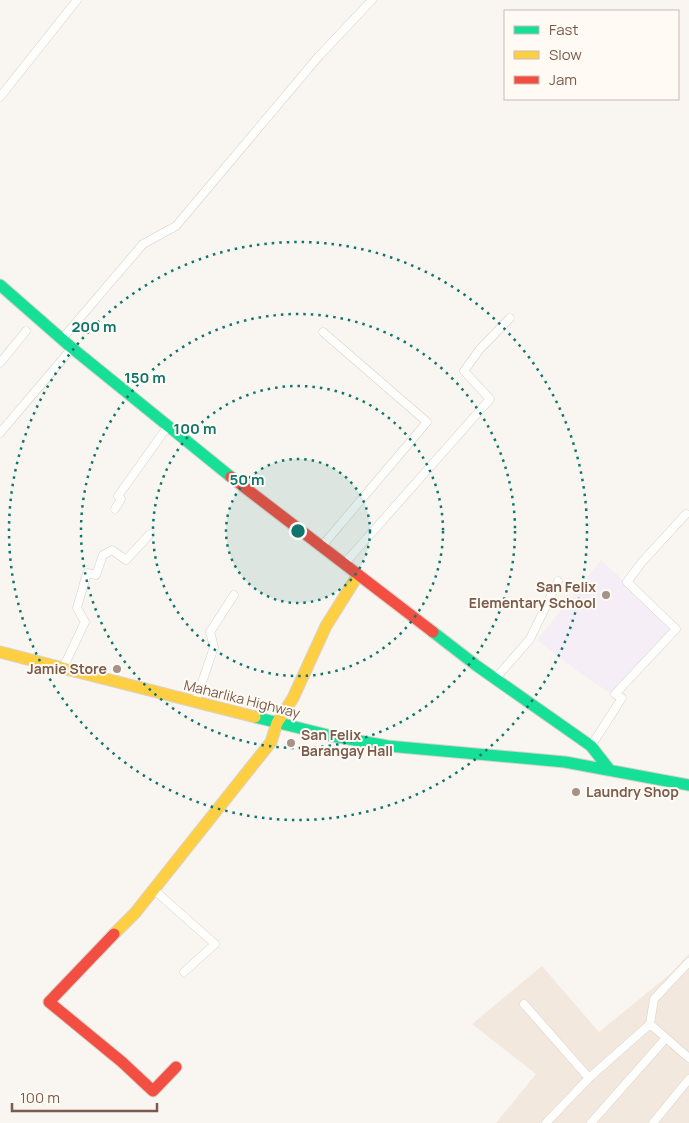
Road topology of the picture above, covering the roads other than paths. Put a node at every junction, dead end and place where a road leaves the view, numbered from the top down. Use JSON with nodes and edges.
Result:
{"nodes":[{"id":1,"x":78,"y":0,"type":"edge"},
{"id":2,"x":372,"y":0,"type":"edge"},
{"id":3,"x":0,"y":97,"type":"edge"},
{"id":4,"x":0,"y":285,"type":"edge"},
{"id":5,"x":510,"y":318,"type":"dead end"},
{"id":6,"x":26,"y":331,"type":"dead end"},
{"id":7,"x":323,"y":332,"type":"dead end"},
{"id":8,"x":62,"y":339,"type":"junction"},
{"id":9,"x":72,"y":348,"type":"junction"},
{"id":10,"x":0,"y":363,"type":"edge"},
{"id":11,"x":168,"y":426,"type":"junction"},
{"id":12,"x":0,"y":433,"type":"edge"},
{"id":13,"x":115,"y":509,"type":"dead end"},
{"id":14,"x":686,"y":514,"type":"dead end"},
{"id":15,"x":150,"y":534,"type":"dead end"},
{"id":16,"x":322,"y":546,"type":"junction"},
{"id":17,"x":345,"y":563,"type":"junction"},
{"id":18,"x":358,"y":576,"type":"junction"},
{"id":19,"x":558,"y":580,"type":"dead end"},
{"id":20,"x":234,"y":595,"type":"dead end"},
{"id":21,"x":0,"y":652,"type":"edge"},
{"id":22,"x":63,"y":668,"type":"junction"},
{"id":23,"x":495,"y":679,"type":"junction"},
{"id":24,"x":194,"y":703,"type":"junction"},
{"id":25,"x":277,"y":723,"type":"junction"},
{"id":26,"x":590,"y":746,"type":"junction"},
{"id":27,"x":609,"y":769,"type":"junction"},
{"id":28,"x":688,"y":783,"type":"edge"},
{"id":29,"x":153,"y":889,"type":"junction"},
{"id":30,"x":689,"y":962,"type":"edge"},
{"id":31,"x":184,"y":972,"type":"dead end"},
{"id":32,"x":524,"y":1004,"type":"dead end"},
{"id":33,"x":650,"y":1024,"type":"junction"},
{"id":34,"x":666,"y":1038,"type":"junction"},
{"id":35,"x":689,"y":1058,"type":"edge"},
{"id":36,"x":176,"y":1067,"type":"dead end"},
{"id":37,"x":589,"y":1078,"type":"junction"},
{"id":38,"x":689,"y":1080,"type":"edge"},
{"id":39,"x":546,"y":1123,"type":"edge"},
{"id":40,"x":591,"y":1123,"type":"edge"},
{"id":41,"x":653,"y":1123,"type":"edge"}],
"edges":[{"from":1,"to":3,"type":"street"},
{"from":2,"to":8,"type":"street"},
{"from":4,"to":8,"type":"main road"},
{"from":5,"to":17,"type":"street"},
{"from":6,"to":10,"type":"street"},
{"from":7,"to":16,"type":"street"},
{"from":8,"to":9,"type":"main road"},
{"from":9,"to":11,"type":"main road"},
{"from":9,"to":12,"type":"street"},
{"from":11,"to":13,"type":"street"},
{"from":11,"to":16,"type":"main road"},
{"from":14,"to":26,"type":"street"},
{"from":15,"to":22,"type":"street"},
{"from":16,"to":17,"type":"main road"},
{"from":17,"to":18,"type":"main road"},
{"from":18,"to":23,"type":"main road"},
{"from":18,"to":25,"type":"main road"},
{"from":19,"to":23,"type":"street"},
{"from":20,"to":24,"type":"street"},
{"from":21,"to":22,"type":"main road","name":"Maharlika Highway"},
{"from":22,"to":24,"type":"main road","name":"Maharlika Highway"},
{"from":23,"to":26,"type":"main road"},
{"from":24,"to":25,"type":"main road","name":"Maharlika Highway"},
{"from":25,"to":27,"type":"main road","name":"Maharlika Highway"},
{"from":25,"to":29,"type":"main road"},
{"from":26,"to":27,"type":"main road"},
{"from":27,"to":28,"type":"main road","name":"Maharlika Highway"},
{"from":29,"to":31,"type":"street"},
{"from":29,"to":36,"type":"main road"},
{"from":30,"to":33,"type":"street"},
{"from":32,"to":37,"type":"street"},
{"from":33,"to":34,"type":"street"},
{"from":33,"to":37,"type":"street"},
{"from":34,"to":35,"type":"street"},
{"from":34,"to":40,"type":"street"},
{"from":37,"to":39,"type":"street"},
{"from":38,"to":41,"type":"street"}]}
